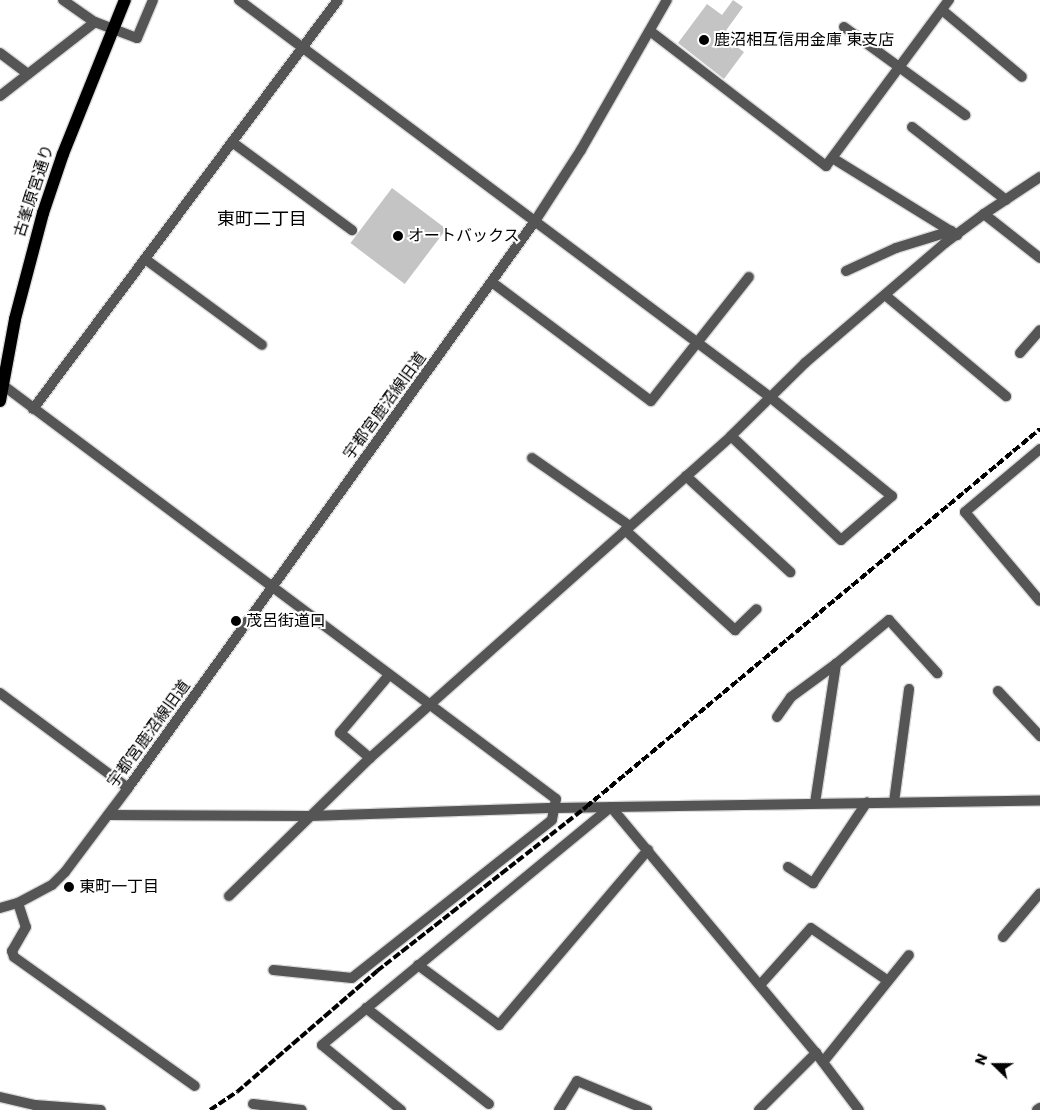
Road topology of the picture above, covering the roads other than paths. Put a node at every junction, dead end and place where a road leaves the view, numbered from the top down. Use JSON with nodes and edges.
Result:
{"nodes":[{"id":1,"x":63,"y":0,"type":"edge"},
{"id":2,"x":125,"y":0,"type":"edge"},
{"id":3,"x":153,"y":0,"type":"edge"},
{"id":4,"x":239,"y":0,"type":"edge"},
{"id":5,"x":338,"y":0,"type":"edge"},
{"id":6,"x":667,"y":0,"type":"edge"},
{"id":7,"x":949,"y":0,"type":"edge"},
{"id":8,"x":942,"y":10,"type":"junction"},
{"id":9,"x":95,"y":22,"type":"junction"},
{"id":10,"x":844,"y":27,"type":"dead end"},
{"id":11,"x":114,"y":28,"type":"junction"},
{"id":12,"x":650,"y":31,"type":"junction"},
{"id":13,"x":302,"y":47,"type":"junction"},
{"id":14,"x":0,"y":53,"type":"edge"},
{"id":15,"x":900,"y":69,"type":"junction"},
{"id":16,"x":28,"y":74,"type":"junction"},
{"id":17,"x":1022,"y":77,"type":"dead end"},
{"id":18,"x":0,"y":96,"type":"edge"},
{"id":19,"x":965,"y":115,"type":"dead end"},
{"id":20,"x":912,"y":127,"type":"dead end"},
{"id":21,"x":232,"y":142,"type":"junction"},
{"id":22,"x":834,"y":159,"type":"junction"},
{"id":23,"x":1040,"y":177,"type":"edge"},
{"id":24,"x":1006,"y":200,"type":"junction"},
{"id":25,"x":984,"y":214,"type":"junction"},
{"id":26,"x":535,"y":220,"type":"junction"},
{"id":27,"x":352,"y":230,"type":"dead end"},
{"id":28,"x":954,"y":233,"type":"junction"},
{"id":29,"x":1040,"y":258,"type":"edge"},
{"id":30,"x":145,"y":259,"type":"junction"},
{"id":31,"x":846,"y":271,"type":"dead end"},
{"id":32,"x":749,"y":277,"type":"dead end"},
{"id":33,"x":492,"y":283,"type":"junction"},
{"id":34,"x":885,"y":295,"type":"junction"},
{"id":35,"x":1040,"y":330,"type":"edge"},
{"id":36,"x":696,"y":344,"type":"junction"},
{"id":37,"x":262,"y":345,"type":"dead end"},
{"id":38,"x":1020,"y":353,"type":"dead end"},
{"id":39,"x":1,"y":384,"type":"edge"},
{"id":40,"x":1006,"y":396,"type":"dead end"},
{"id":41,"x":770,"y":397,"type":"junction"},
{"id":42,"x":0,"y":400,"type":"edge"},
{"id":43,"x":33,"y":409,"type":"junction"},
{"id":44,"x":731,"y":436,"type":"junction"},
{"id":45,"x":1040,"y":450,"type":"edge"},
{"id":46,"x":532,"y":458,"type":"dead end"},
{"id":47,"x":686,"y":476,"type":"junction"},
{"id":48,"x":628,"y":528,"type":"junction"},
{"id":49,"x":790,"y":572,"type":"dead end"},
{"id":50,"x":273,"y":587,"type":"junction"},
{"id":51,"x":1040,"y":601,"type":"edge"},
{"id":52,"x":757,"y":609,"type":"dead end"},
{"id":53,"x":836,"y":664,"type":"junction"},
{"id":54,"x":937,"y":673,"type":"dead end"},
{"id":55,"x":388,"y":675,"type":"junction"},
{"id":56,"x":909,"y":689,"type":"dead end"},
{"id":57,"x":998,"y":691,"type":"dead end"},
{"id":58,"x":0,"y":693,"type":"edge"},
{"id":59,"x":429,"y":704,"type":"junction"},
{"id":60,"x":777,"y":717,"type":"dead end"},
{"id":61,"x":1040,"y":736,"type":"edge"},
{"id":62,"x":370,"y":758,"type":"junction"},
{"id":63,"x":128,"y":788,"type":"junction"},
{"id":64,"x":1040,"y":800,"type":"edge"},
{"id":65,"x":867,"y":802,"type":"junction"},
{"id":66,"x":894,"y":802,"type":"junction"},
{"id":67,"x":815,"y":803,"type":"junction"},
{"id":68,"x":611,"y":807,"type":"junction"},
{"id":69,"x":556,"y":808,"type":"junction"},
{"id":70,"x":108,"y":815,"type":"junction"},
{"id":71,"x":310,"y":816,"type":"junction"},
{"id":72,"x":648,"y":850,"type":"junction"},
{"id":73,"x":788,"y":867,"type":"dead end"},
{"id":74,"x":1040,"y":893,"type":"edge"},
{"id":75,"x":230,"y":896,"type":"dead end"},
{"id":76,"x":18,"y":903,"type":"junction"},
{"id":77,"x":0,"y":908,"type":"edge"},
{"id":78,"x":1003,"y":937,"type":"dead end"},
{"id":79,"x":909,"y":955,"type":"dead end"},
{"id":80,"x":418,"y":965,"type":"junction"},
{"id":81,"x":274,"y":970,"type":"dead end"},
{"id":82,"x":888,"y":981,"type":"junction"},
{"id":83,"x":760,"y":985,"type":"junction"},
{"id":84,"x":366,"y":1008,"type":"junction"},
{"id":85,"x":816,"y":1053,"type":"junction"},
{"id":86,"x":823,"y":1062,"type":"junction"},
{"id":87,"x":195,"y":1086,"type":"dead end"},
{"id":88,"x":0,"y":1097,"type":"edge"},
{"id":89,"x":253,"y":1104,"type":"dead end"},
{"id":90,"x":488,"y":1104,"type":"dead end"},
{"id":91,"x":101,"y":1110,"type":"edge"},
{"id":92,"x":302,"y":1110,"type":"edge"},
{"id":93,"x":400,"y":1110,"type":"edge"},
{"id":94,"x":560,"y":1110,"type":"edge"},
{"id":95,"x":647,"y":1110,"type":"edge"},
{"id":96,"x":759,"y":1110,"type":"edge"},
{"id":97,"x":859,"y":1110,"type":"edge"}],
"edges":[{"from":1,"to":9,"type":"street"},
{"from":2,"to":11,"type":"main road","name":"古峯原宮通り"},
{"from":3,"to":11,"type":"street"},
{"from":4,"to":13,"type":"street"},
{"from":5,"to":13,"type":"street"},
{"from":6,"to":12,"type":"street","name":"宇都宮鹿沼線旧道"},
{"from":7,"to":8,"type":"street"},
{"from":8,"to":15,"type":"street"},
{"from":8,"to":17,"type":"street"},
{"from":9,"to":11,"type":"street"},
{"from":9,"to":16,"type":"street"},
{"from":10,"to":15,"type":"street"},
{"from":11,"to":39,"type":"main road","name":"古峯原宮通り"},
{"from":12,"to":22,"type":"street"},
{"from":12,"to":26,"type":"street","name":"宇都宮鹿沼線旧道"},
{"from":13,"to":21,"type":"street"},
{"from":13,"to":26,"type":"street"},
{"from":14,"to":16,"type":"street"},
{"from":15,"to":19,"type":"street"},
{"from":15,"to":22,"type":"street"},
{"from":16,"to":18,"type":"street"},
{"from":20,"to":24,"type":"street"},
{"from":21,"to":27,"type":"street"},
{"from":21,"to":30,"type":"street"},
{"from":22,"to":28,"type":"street"},
{"from":23,"to":24,"type":"street"},
{"from":24,"to":25,"type":"street"},
{"from":25,"to":28,"type":"street"},
{"from":25,"to":29,"type":"street"},
{"from":26,"to":33,"type":"street","name":"宇都宮鹿沼線旧道"},
{"from":26,"to":36,"type":"street"},
{"from":28,"to":31,"type":"street"},
{"from":28,"to":34,"type":"street"},
{"from":30,"to":37,"type":"street"},
{"from":30,"to":43,"type":"street"},
{"from":32,"to":36,"type":"street"},
{"from":33,"to":36,"type":"street"},
{"from":33,"to":50,"type":"street","name":"宇都宮鹿沼線旧道"},
{"from":34,"to":40,"type":"street"},
{"from":34,"to":41,"type":"street"},
{"from":35,"to":38,"type":"street"},
{"from":36,"to":41,"type":"street"},
{"from":39,"to":42,"type":"main road","name":"古峯原宮通り"},
{"from":39,"to":43,"type":"street"},
{"from":41,"to":44,"type":"street"},
{"from":41,"to":44,"type":"street"},
{"from":43,"to":50,"type":"street"},
{"from":44,"to":47,"type":"street"},
{"from":45,"to":51,"type":"street"},
{"from":46,"to":48,"type":"street"},
{"from":47,"to":48,"type":"street"},
{"from":47,"to":49,"type":"street"},
{"from":48,"to":52,"type":"street"},
{"from":48,"to":59,"type":"street"},
{"from":50,"to":55,"type":"street"},
{"from":50,"to":63,"type":"street","name":"宇都宮鹿沼線旧道"},
{"from":53,"to":54,"type":"street"},
{"from":53,"to":60,"type":"street"},
{"from":53,"to":67,"type":"street"},
{"from":55,"to":59,"type":"street"},
{"from":55,"to":62,"type":"street"},
{"from":56,"to":66,"type":"street"},
{"from":57,"to":61,"type":"street"},
{"from":58,"to":63,"type":"street"},
{"from":59,"to":62,"type":"street"},
{"from":59,"to":69,"type":"street"},
{"from":62,"to":71,"type":"street"},
{"from":63,"to":70,"type":"street","name":"宇都宮鹿沼線旧道"},
{"from":64,"to":66,"type":"street"},
{"from":65,"to":66,"type":"street"},
{"from":65,"to":67,"type":"street"},
{"from":65,"to":73,"type":"street"},
{"from":67,"to":68,"type":"street"},
{"from":68,"to":69,"type":"street"},
{"from":68,"to":72,"type":"street"},
{"from":68,"to":80,"type":"street"},
{"from":69,"to":71,"type":"street"},
{"from":69,"to":81,"type":"street"},
{"from":70,"to":71,"type":"street"},
{"from":70,"to":76,"type":"street","name":"宇都宮鹿沼線旧道"},
{"from":71,"to":75,"type":"street"},
{"from":72,"to":80,"type":"street"},
{"from":72,"to":83,"type":"street"},
{"from":74,"to":78,"type":"street"},
{"from":76,"to":77,"type":"street","name":"宇都宮鹿沼線旧道"},
{"from":76,"to":87,"type":"street"},
{"from":79,"to":82,"type":"street"},
{"from":80,"to":84,"type":"street"},
{"from":82,"to":83,"type":"street"},
{"from":82,"to":86,"type":"street"},
{"from":83,"to":85,"type":"street"},
{"from":84,"to":90,"type":"street"},
{"from":84,"to":93,"type":"street"},
{"from":85,"to":86,"type":"street"},
{"from":85,"to":96,"type":"street"},
{"from":86,"to":97,"type":"street"},
{"from":88,"to":91,"type":"street"},
{"from":89,"to":92,"type":"street"},
{"from":94,"to":95,"type":"street"}]}
